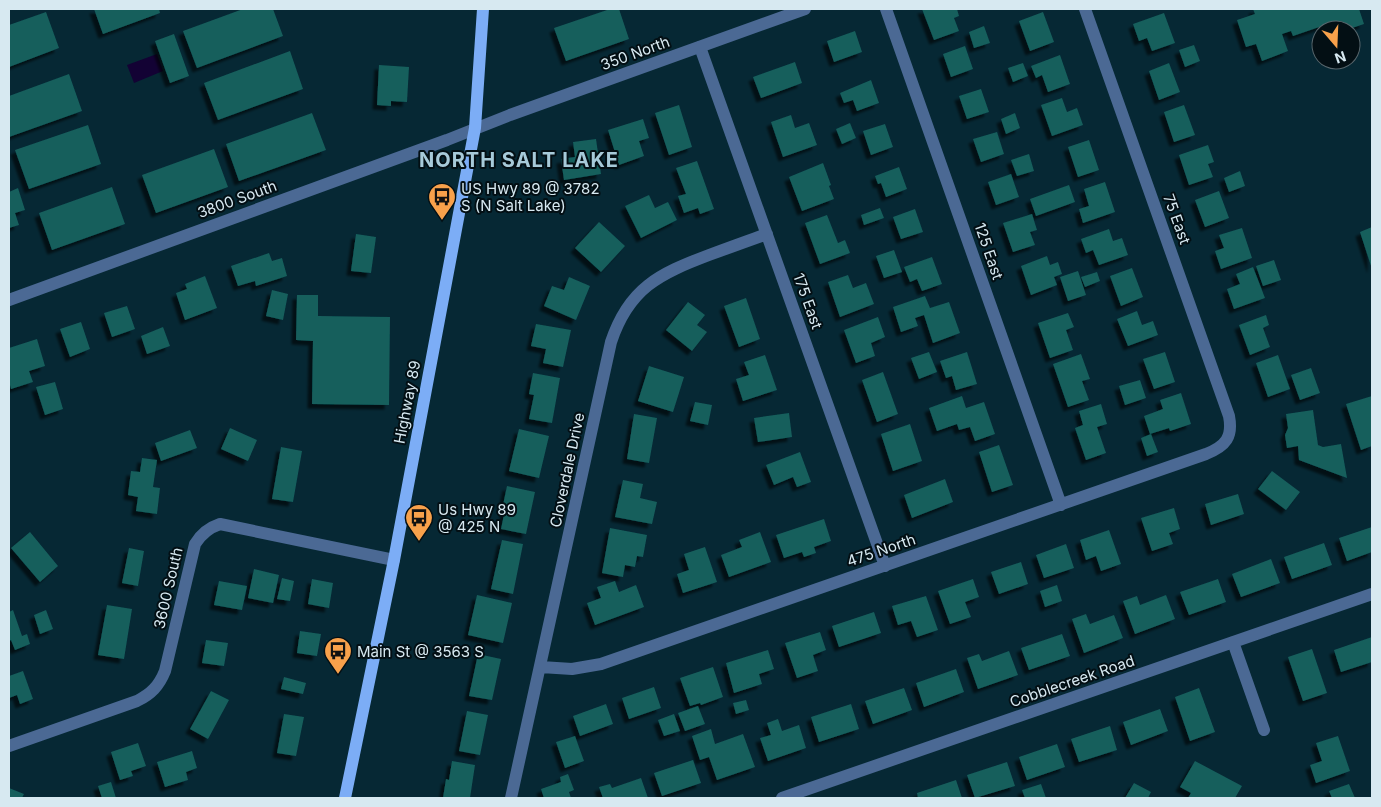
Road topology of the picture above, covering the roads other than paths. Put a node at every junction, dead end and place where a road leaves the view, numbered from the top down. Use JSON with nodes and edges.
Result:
{"nodes":[{"id":1,"x":483,"y":9,"type":"edge"},
{"id":2,"x":805,"y":9,"type":"edge"},
{"id":3,"x":886,"y":9,"type":"edge"},
{"id":4,"x":1085,"y":9,"type":"edge"},
{"id":5,"x":700,"y":47,"type":"junction"},
{"id":6,"x":475,"y":128,"type":"junction"},
{"id":7,"x":767,"y":234,"type":"junction"},
{"id":8,"x":9,"y":300,"type":"edge"},
{"id":9,"x":1226,"y":441,"type":"joint"},
{"id":10,"x":1061,"y":505,"type":"junction"},
{"id":11,"x":394,"y":560,"type":"junction"},
{"id":12,"x":885,"y":566,"type":"junction"},
{"id":13,"x":1372,"y":594,"type":"edge"},
{"id":14,"x":1233,"y":642,"type":"junction"},
{"id":15,"x":541,"y":667,"type":"junction"},
{"id":16,"x":1264,"y":730,"type":"dead end"},
{"id":17,"x":9,"y":746,"type":"edge"},
{"id":18,"x":344,"y":798,"type":"edge"},
{"id":19,"x":511,"y":798,"type":"edge"},
{"id":20,"x":782,"y":798,"type":"edge"}],
"edges":[{"from":1,"to":6,"type":"main road","name":"Highway 89"},
{"from":2,"to":5,"type":"street","name":"350 North"},
{"from":3,"to":10,"type":"street","name":"125 East"},
{"from":4,"to":9,"type":"street","name":"75 East"},
{"from":5,"to":6,"type":"street","name":"350 North"},
{"from":5,"to":7,"type":"street","name":"175 East"},
{"from":6,"to":8,"type":"street","name":"3800 South"},
{"from":6,"to":11,"type":"main road","name":"Highway 89"},
{"from":7,"to":12,"type":"street","name":"175 East"},
{"from":7,"to":15,"type":"street","name":"Cloverdale Drive"},
{"from":9,"to":10,"type":"street","name":"475 North"},
{"from":10,"to":12,"type":"street","name":"475 North"},
{"from":11,"to":17,"type":"street","name":"3600 South"},
{"from":11,"to":18,"type":"main road","name":"Highway 89"},
{"from":12,"to":15,"type":"street","name":"475 North"},
{"from":13,"to":14,"type":"street","name":"Cobblecreek Road"},
{"from":14,"to":16,"type":"street"},
{"from":14,"to":20,"type":"street","name":"Cobblecreek Road"},
{"from":15,"to":19,"type":"street","name":"Cloverdale Drive"}]}
